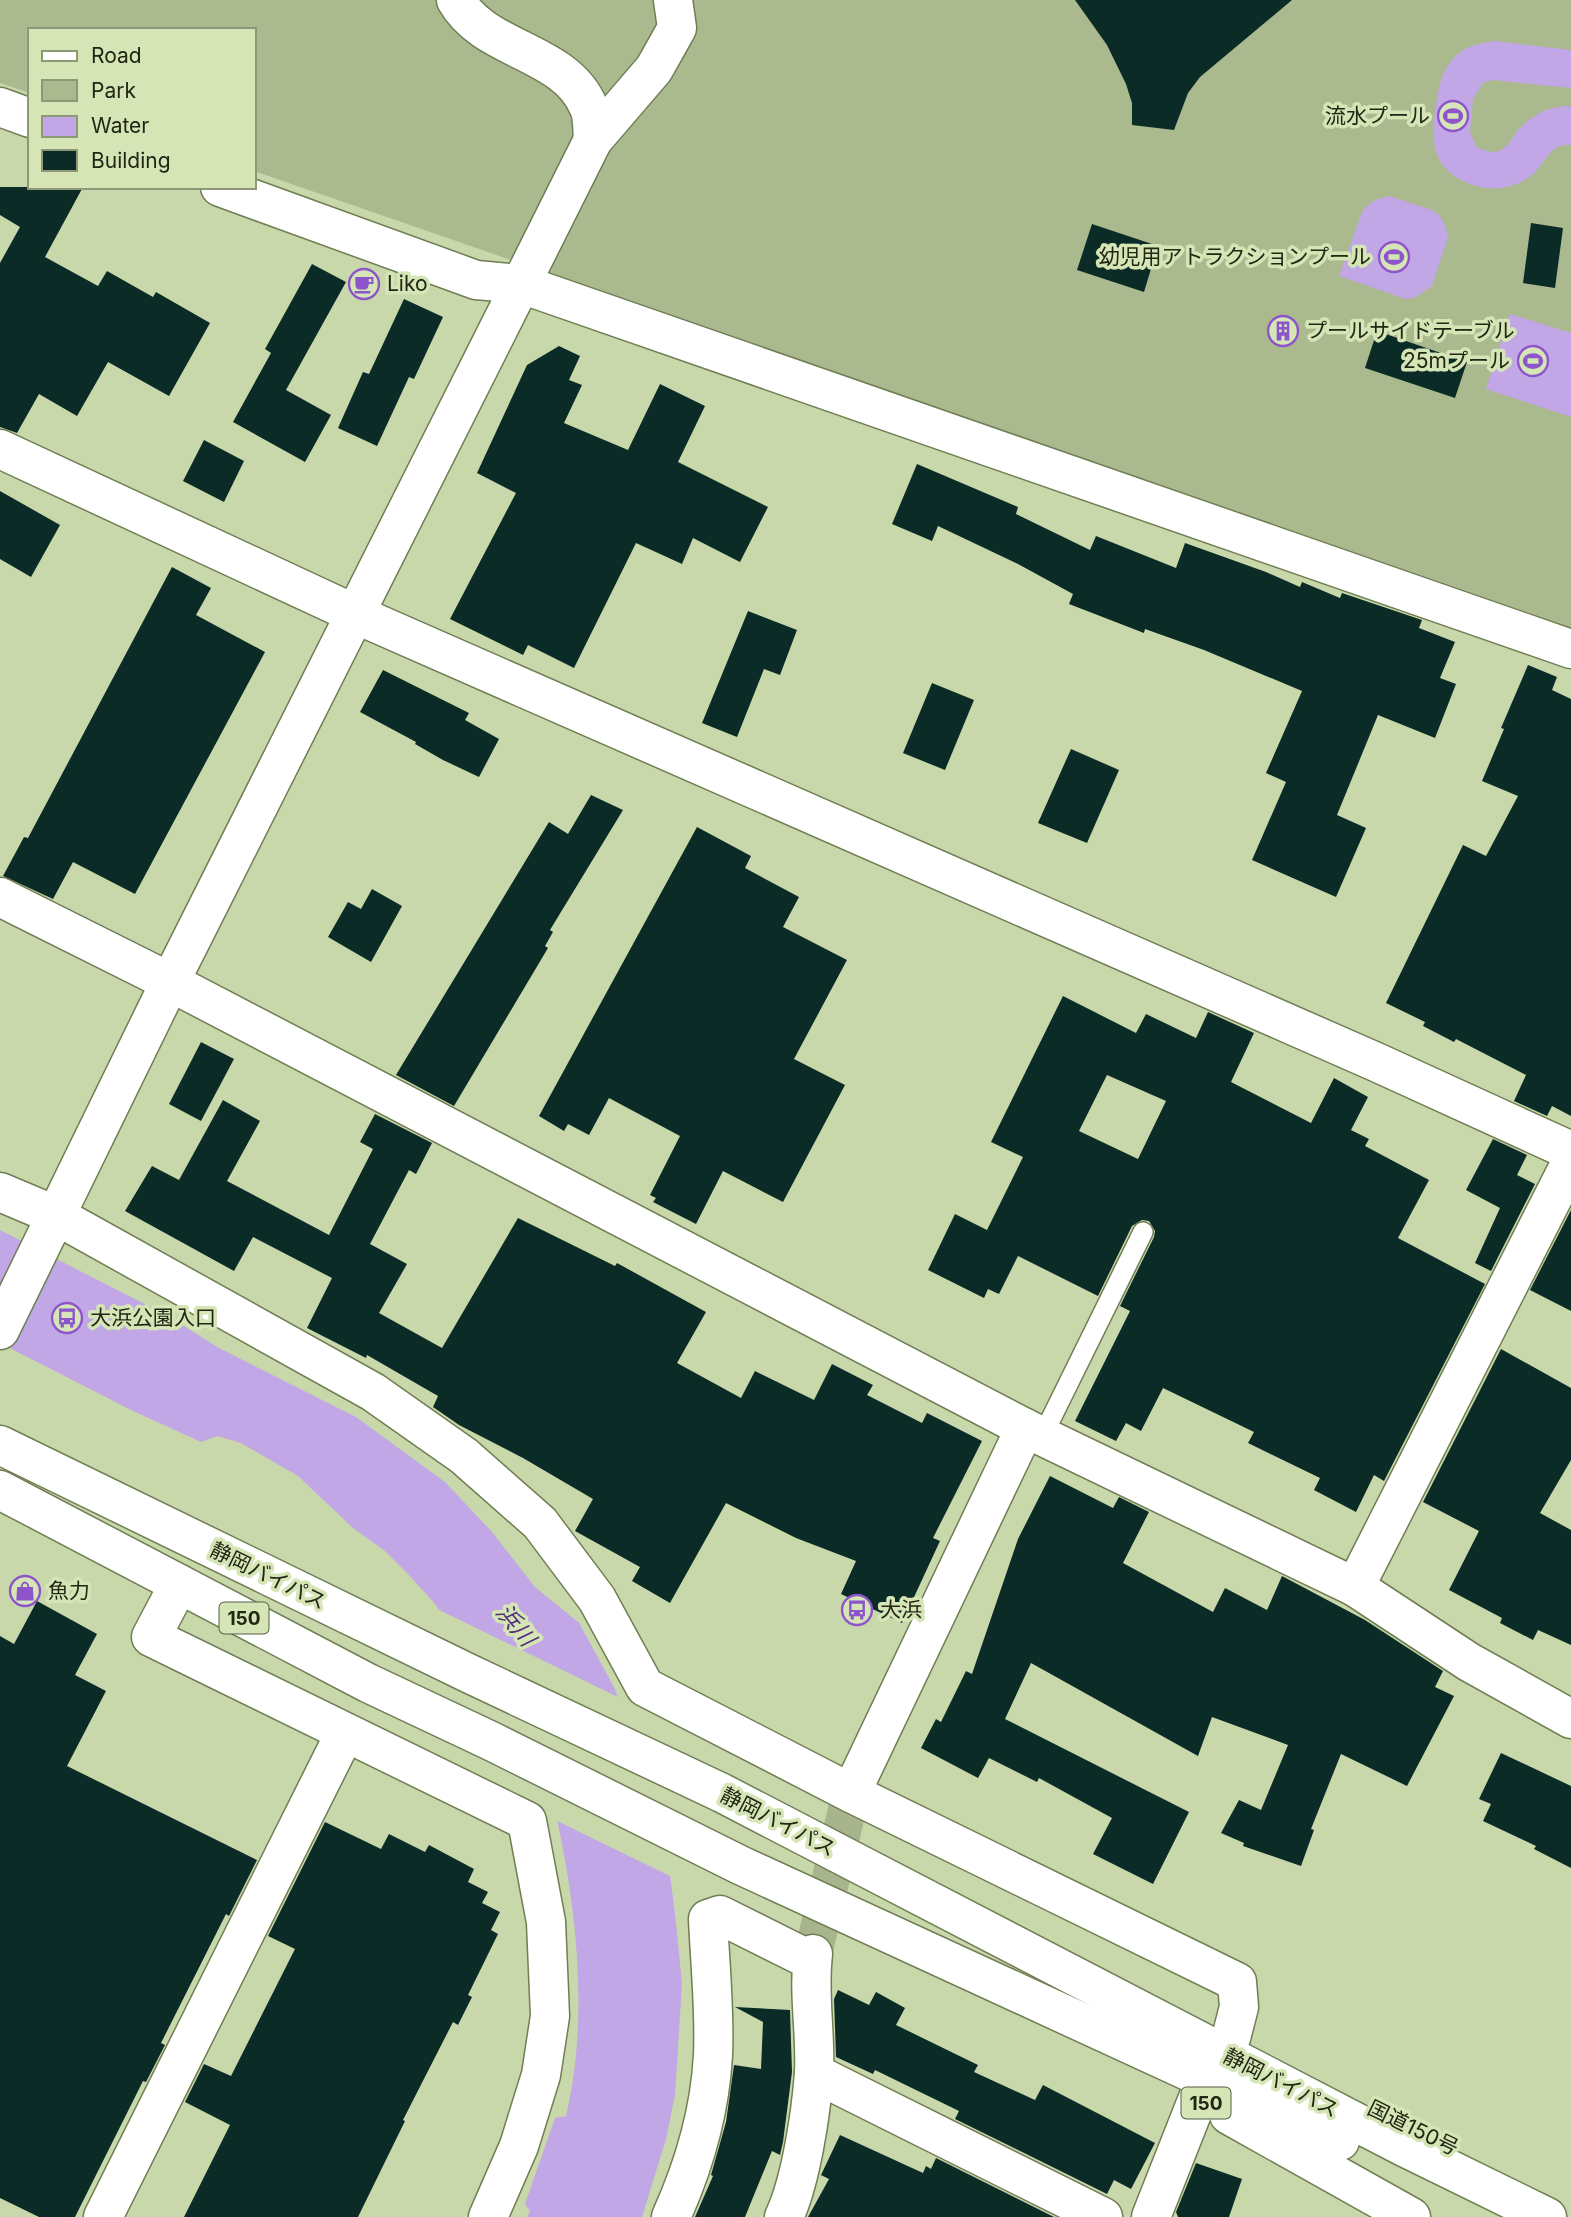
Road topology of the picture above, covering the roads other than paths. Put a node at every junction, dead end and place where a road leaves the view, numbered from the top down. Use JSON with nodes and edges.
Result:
{"nodes":[{"id":1,"x":456,"y":0,"type":"edge"},
{"id":2,"x":673,"y":0,"type":"edge"},
{"id":3,"x":0,"y":107,"type":"edge"},
{"id":4,"x":28,"y":117,"type":"edge"},
{"id":5,"x":593,"y":140,"type":"junction"},
{"id":6,"x":225,"y":189,"type":"edge"},
{"id":7,"x":521,"y":284,"type":"junction"},
{"id":8,"x":0,"y":449,"type":"edge"},
{"id":9,"x":355,"y":614,"type":"junction"},
{"id":10,"x":1571,"y":649,"type":"edge"},
{"id":11,"x":0,"y":897,"type":"edge"},
{"id":12,"x":170,"y":982,"type":"junction"},
{"id":13,"x":1571,"y":1150,"type":"edge"},
{"id":14,"x":1571,"y":1162,"type":"edge"},
{"id":15,"x":0,"y":1192,"type":"edge"},
{"id":16,"x":55,"y":1220,"type":"junction"},
{"id":17,"x":1143,"y":1232,"type":"dead end"},
{"id":18,"x":0,"y":1330,"type":"edge"},
{"id":19,"x":1034,"y":1432,"type":"junction"},
{"id":20,"x":0,"y":1445,"type":"edge"},
{"id":21,"x":0,"y":1490,"type":"edge"},
{"id":22,"x":179,"y":1584,"type":"junction"},
{"id":23,"x":1354,"y":1587,"type":"junction"},
{"id":24,"x":1571,"y":1719,"type":"edge"},
{"id":25,"x":345,"y":1733,"type":"junction"},
{"id":26,"x":851,"y":1793,"type":"junction"},
{"id":27,"x":1023,"y":1950,"type":"junction"},
{"id":28,"x":1003,"y":1986,"type":"junction"},
{"id":29,"x":1231,"y":2038,"type":"junction"},
{"id":30,"x":814,"y":2073,"type":"junction"},
{"id":31,"x":1198,"y":2098,"type":"junction"},
{"id":32,"x":1397,"y":2155,"type":"junction"},
{"id":33,"x":1571,"y":2206,"type":"edge"},
{"id":34,"x":103,"y":2217,"type":"edge"},
{"id":35,"x":488,"y":2217,"type":"edge"},
{"id":36,"x":671,"y":2217,"type":"edge"},
{"id":37,"x":785,"y":2217,"type":"edge"},
{"id":38,"x":1103,"y":2217,"type":"edge"},
{"id":39,"x":1151,"y":2217,"type":"edge"},
{"id":40,"x":1410,"y":2217,"type":"edge"},
{"id":41,"x":1496,"y":2217,"type":"edge"},
{"id":42,"x":1548,"y":2217,"type":"edge"}],
"edges":[{"from":1,"to":5,"type":"main road"},
{"from":2,"to":5,"type":"main road"},
{"from":3,"to":4,"type":"main road"},
{"from":5,"to":7,"type":"main road"},
{"from":6,"to":7,"type":"main road"},
{"from":7,"to":9,"type":"main road"},
{"from":7,"to":10,"type":"main road"},
{"from":8,"to":9,"type":"main road"},
{"from":9,"to":12,"type":"main road"},
{"from":9,"to":13,"type":"main road"},
{"from":11,"to":12,"type":"main road"},
{"from":12,"to":16,"type":"main road"},
{"from":12,"to":19,"type":"main road"},
{"from":14,"to":23,"type":"main road"},
{"from":15,"to":16,"type":"main road"},
{"from":16,"to":18,"type":"main road"},
{"from":16,"to":26,"type":"main road"},
{"from":17,"to":19,"type":"lane"},
{"from":19,"to":23,"type":"main road"},
{"from":19,"to":26,"type":"main road"},
{"from":20,"to":27,"type":"main road","name":"静岡バイパス","number":"150"},
{"from":21,"to":22,"type":"main road","name":"静岡バイパス","number":"150"},
{"from":22,"to":25,"type":"main road"},
{"from":22,"to":28,"type":"main road","name":"静岡バイパス","number":"150"},
{"from":23,"to":24,"type":"main road"},
{"from":25,"to":34,"type":"main road"},
{"from":25,"to":35,"type":"main road"},
{"from":26,"to":29,"type":"main road"},
{"from":27,"to":29,"type":"main road","name":"国道150号","number":"150"},
{"from":27,"to":32,"type":"main road","name":"静岡バイパス","number":"150"},
{"from":28,"to":31,"type":"main road","number":"150"},
{"from":28,"to":32,"type":"main road","name":"静岡バイパス","number":"150"},
{"from":29,"to":33,"type":"main road","name":"国道150号","number":"150"},
{"from":30,"to":36,"type":"main road"},
{"from":30,"to":37,"type":"main road"},
{"from":30,"to":38,"type":"main road"},
{"from":31,"to":39,"type":"main road"},
{"from":31,"to":40,"type":"main road","number":"150"},
{"from":32,"to":41,"type":"main road","name":"静岡バイパス","number":"150"},
{"from":32,"to":42,"type":"main road","name":"静岡バイパス","number":"150"}]}
